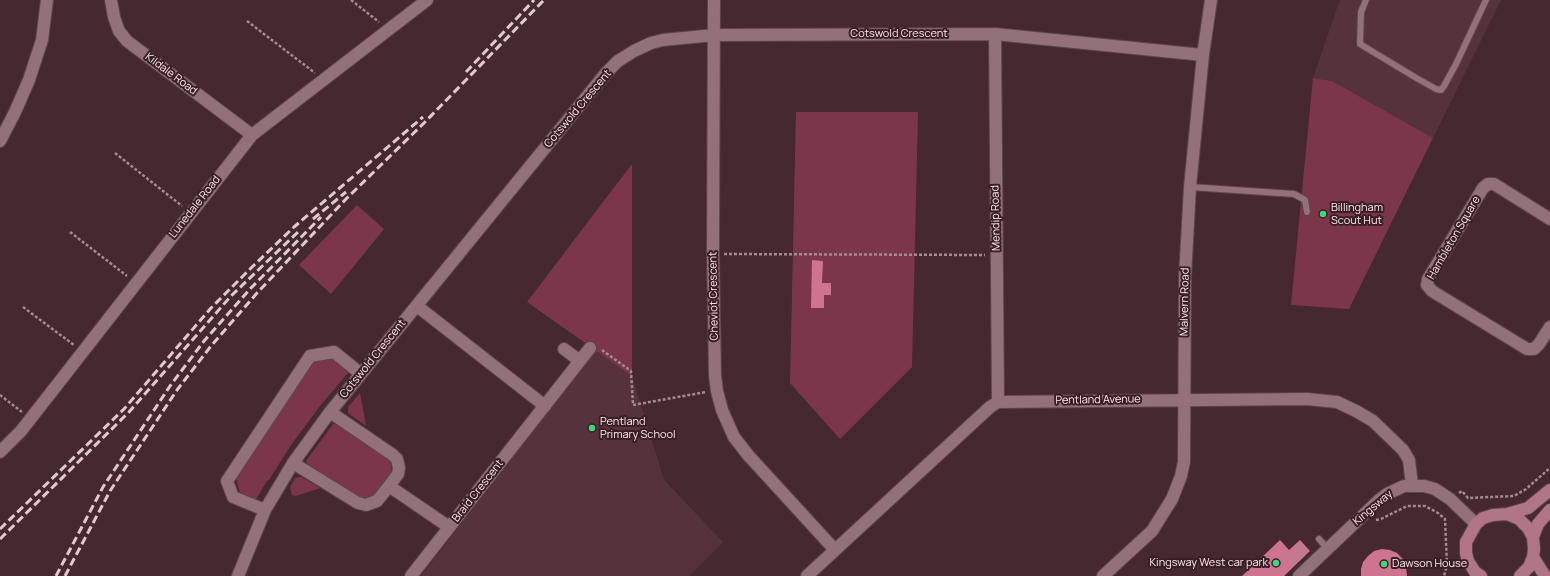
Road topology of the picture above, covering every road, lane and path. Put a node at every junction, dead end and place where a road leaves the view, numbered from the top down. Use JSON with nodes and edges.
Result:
{"nodes":[{"id":1,"x":47,"y":0,"type":"edge"},
{"id":2,"x":110,"y":0,"type":"edge"},
{"id":3,"x":351,"y":0,"type":"edge"},
{"id":4,"x":427,"y":0,"type":"edge"},
{"id":5,"x":714,"y":0,"type":"edge"},
{"id":6,"x":1211,"y":0,"type":"edge"},
{"id":7,"x":1366,"y":0,"type":"edge"},
{"id":8,"x":1486,"y":0,"type":"edge"},
{"id":9,"x":246,"y":21,"type":"dead end"},
{"id":10,"x":384,"y":26,"type":"dead end"},
{"id":11,"x":995,"y":34,"type":"junction"},
{"id":12,"x":714,"y":35,"type":"junction"},
{"id":13,"x":1203,"y":55,"type":"junction"},
{"id":14,"x":319,"y":77,"type":"dead end"},
{"id":15,"x":252,"y":135,"type":"junction"},
{"id":16,"x":0,"y":142,"type":"edge"},
{"id":17,"x":115,"y":153,"type":"dead end"},
{"id":18,"x":1190,"y":187,"type":"junction"},
{"id":19,"x":187,"y":209,"type":"dead end"},
{"id":20,"x":1307,"y":212,"type":"dead end"},
{"id":21,"x":1550,"y":219,"type":"edge"},
{"id":22,"x":70,"y":232,"type":"dead end"},
{"id":23,"x":713,"y":254,"type":"junction"},
{"id":24,"x":997,"y":256,"type":"junction"},
{"id":25,"x":132,"y":280,"type":"dead end"},
{"id":26,"x":417,"y":306,"type":"junction"},
{"id":27,"x":23,"y":307,"type":"dead end"},
{"id":28,"x":1550,"y":327,"type":"edge"},
{"id":29,"x":78,"y":348,"type":"dead end"},
{"id":30,"x":590,"y":348,"type":"joint"},
{"id":31,"x":564,"y":349,"type":"dead end"},
{"id":32,"x":580,"y":361,"type":"junction"},
{"id":33,"x":361,"y":374,"type":"junction"},
{"id":34,"x":717,"y":390,"type":"junction"},
{"id":35,"x":0,"y":395,"type":"edge"},
{"id":36,"x":1185,"y":399,"type":"junction"},
{"id":37,"x":998,"y":402,"type":"junction"},
{"id":38,"x":545,"y":406,"type":"junction"},
{"id":39,"x":330,"y":412,"type":"junction"},
{"id":40,"x":26,"y":415,"type":"dead end"},
{"id":41,"x":0,"y":452,"type":"edge"},
{"id":42,"x":293,"y":463,"type":"junction"},
{"id":43,"x":1550,"y":468,"type":"edge"},
{"id":44,"x":1412,"y":485,"type":"junction"},
{"id":45,"x":389,"y":486,"type":"junction"},
{"id":46,"x":1550,"y":490,"type":"edge"},
{"id":47,"x":1450,"y":499,"type":"junction"},
{"id":48,"x":265,"y":510,"type":"junction"},
{"id":49,"x":1550,"y":510,"type":"edge"},
{"id":50,"x":1438,"y":513,"type":"junction"},
{"id":51,"x":1507,"y":514,"type":"junction"},
{"id":52,"x":1373,"y":520,"type":"dead end"},
{"id":53,"x":1476,"y":524,"type":"junction"},
{"id":54,"x":449,"y":527,"type":"junction"},
{"id":55,"x":1533,"y":537,"type":"junction"},
{"id":56,"x":1319,"y":539,"type":"dead end"},
{"id":57,"x":1299,"y":545,"type":"dead end"},
{"id":58,"x":1328,"y":549,"type":"junction"},
{"id":59,"x":835,"y":550,"type":"junction"},
{"id":60,"x":1287,"y":552,"type":"dead end"},
{"id":61,"x":1533,"y":557,"type":"junction"},
{"id":62,"x":1475,"y":575,"type":"edge"},
{"id":63,"x":238,"y":576,"type":"edge"},
{"id":64,"x":411,"y":576,"type":"edge"},
{"id":65,"x":807,"y":576,"type":"edge"},
{"id":66,"x":1103,"y":576,"type":"edge"},
{"id":67,"x":1299,"y":576,"type":"edge"},
{"id":68,"x":1444,"y":576,"type":"edge"},
{"id":69,"x":1520,"y":576,"type":"edge"},
{"id":70,"x":1545,"y":576,"type":"edge"}],
"edges":[{"from":1,"to":16,"type":"street"},
{"from":2,"to":15,"type":"street","name":"Kildale Road"},
{"from":3,"to":10,"type":"path"},
{"from":4,"to":15,"type":"street","name":"Lunedale Road"},
{"from":5,"to":12,"type":"street","name":"Cheviot Crescent"},
{"from":6,"to":13,"type":"street","name":"Malvern Road"},
{"from":7,"to":8,"type":"lane"},
{"from":9,"to":14,"type":"path"},
{"from":11,"to":12,"type":"street","name":"Cotswold Crescent"},
{"from":11,"to":13,"type":"street","name":"Cotswold Crescent"},
{"from":11,"to":24,"type":"street","name":"Mendip Road"},
{"from":12,"to":23,"type":"street","name":"Cheviot Crescent"},
{"from":12,"to":26,"type":"street","name":"Cotswold Crescent"},
{"from":13,"to":18,"type":"street","name":"Malvern Road"},
{"from":15,"to":41,"type":"street","name":"Lunedale Road"},
{"from":17,"to":19,"type":"path"},
{"from":18,"to":20,"type":"lane"},
{"from":18,"to":36,"type":"street","name":"Malvern Road"},
{"from":21,"to":28,"type":"street","name":"Hambleton Square"},
{"from":22,"to":25,"type":"path"},
{"from":23,"to":24,"type":"path"},
{"from":23,"to":34,"type":"street","name":"Cheviot Crescent"},
{"from":24,"to":37,"type":"street","name":"Mendip Road"},
{"from":26,"to":33,"type":"street","name":"Cotswold Crescent"},
{"from":26,"to":38,"type":"street"},
{"from":27,"to":29,"type":"path"},
{"from":30,"to":32,"type":"street","name":"Braid Crescent"},
{"from":30,"to":34,"type":"path"},
{"from":31,"to":32,"type":"street"},
{"from":32,"to":38,"type":"street","name":"Braid Crescent"},
{"from":33,"to":39,"type":"street","name":"Cotswold Crescent"},
{"from":33,"to":48,"type":"street"},
{"from":34,"to":59,"type":"street","name":"Cheviot Crescent"},
{"from":35,"to":40,"type":"path"},
{"from":36,"to":37,"type":"street","name":"Pentland Avenue"},
{"from":36,"to":44,"type":"street","name":"Pentland Avenue"},
{"from":36,"to":66,"type":"street","name":"Malvern Road"},
{"from":37,"to":59,"type":"street"},
{"from":38,"to":54,"type":"street","name":"Braid Crescent"},
{"from":39,"to":42,"type":"street","name":"Cotswold Crescent"},
{"from":39,"to":45,"type":"street"},
{"from":42,"to":45,"type":"street"},
{"from":42,"to":48,"type":"street","name":"Cotswold Crescent"},
{"from":43,"to":47,"type":"path"},
{"from":44,"to":47,"type":"street","name":"Kingsway"},
{"from":44,"to":58,"type":"street","name":"Kingsway"},
{"from":45,"to":54,"type":"street"},
{"from":46,"to":51,"type":"street"},
{"from":47,"to":50,"type":"path"},
{"from":47,"to":53,"type":"street","name":"Kingsway"},
{"from":48,"to":63,"type":"street","name":"Cotswold Crescent"},
{"from":49,"to":55,"type":"street"},
{"from":50,"to":52,"type":"path"},
{"from":50,"to":68,"type":"path"},
{"from":51,"to":53,"type":"street"},
{"from":51,"to":55,"type":"street"},
{"from":53,"to":62,"type":"street"},
{"from":54,"to":64,"type":"street","name":"Braid Crescent"},
{"from":55,"to":61,"type":"street"},
{"from":56,"to":58,"type":"lane"},
{"from":57,"to":60,"type":"path"},
{"from":58,"to":67,"type":"street","name":"Kingsway"},
{"from":59,"to":65,"type":"street"},
{"from":61,"to":69,"type":"street"},
{"from":61,"to":70,"type":"street"}]}
